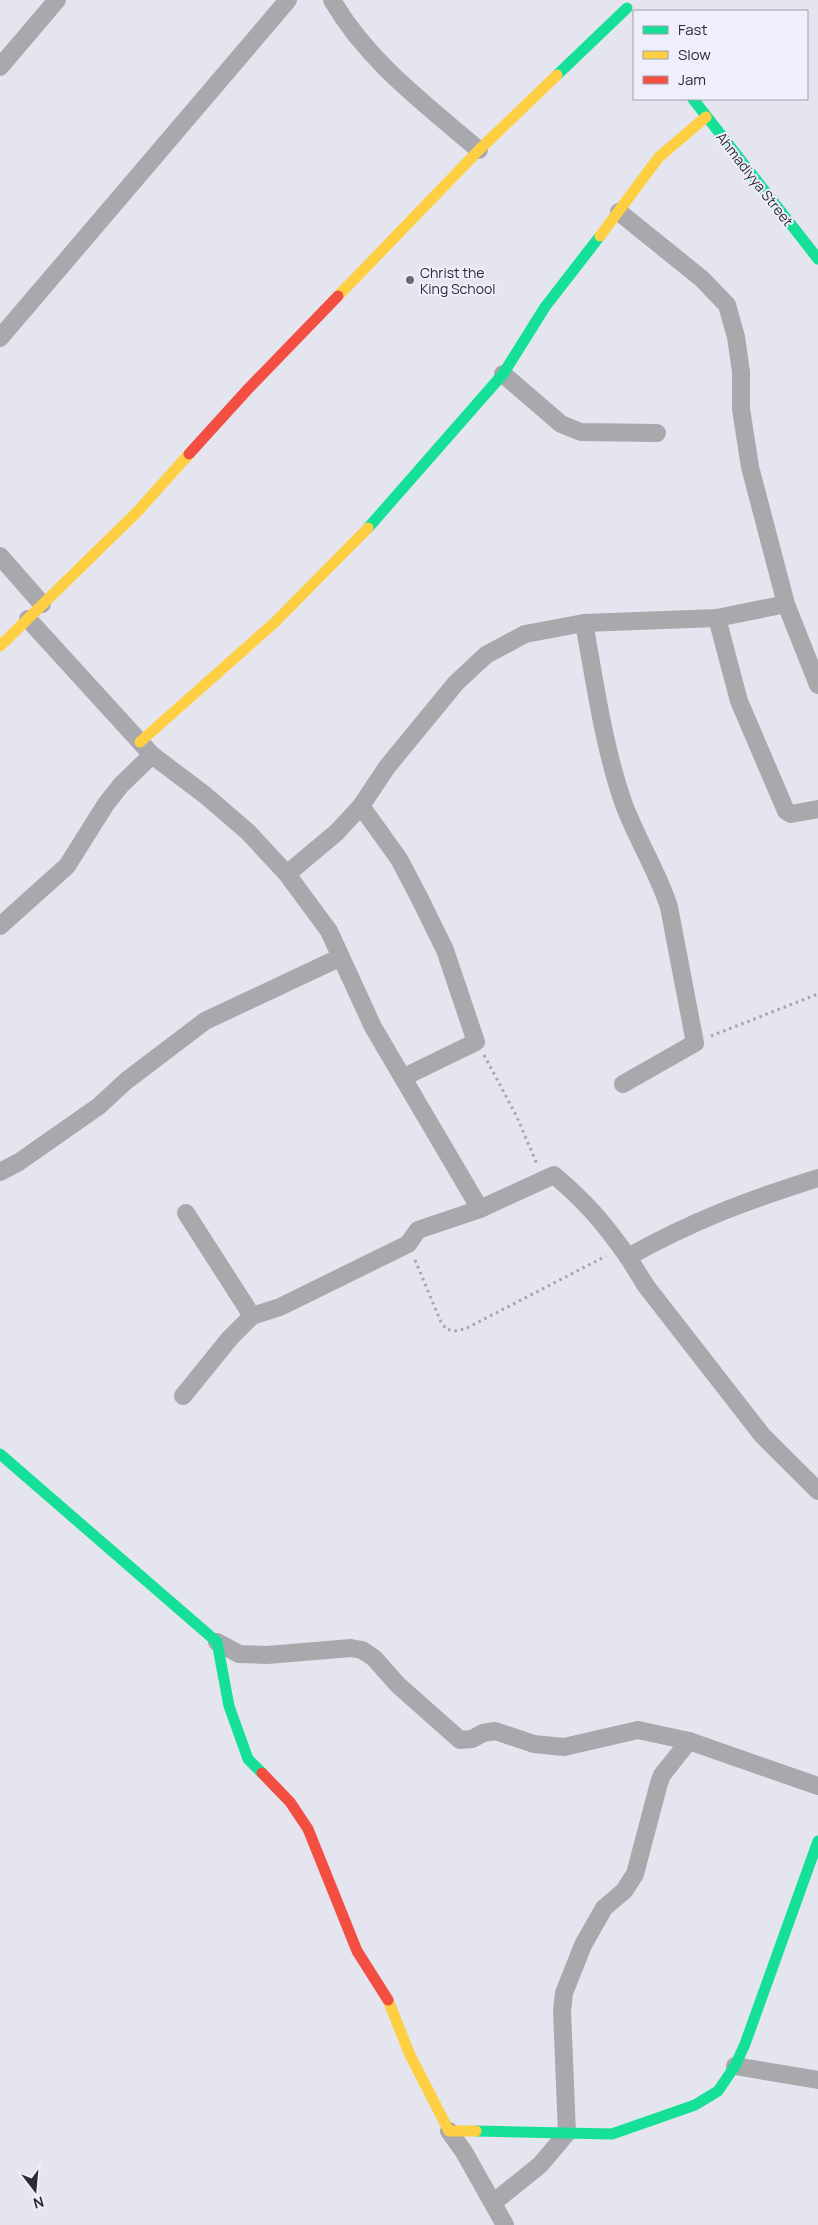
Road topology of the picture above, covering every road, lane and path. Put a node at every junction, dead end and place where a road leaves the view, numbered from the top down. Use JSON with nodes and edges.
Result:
{"nodes":[{"id":1,"x":57,"y":0,"type":"edge"},
{"id":2,"x":288,"y":0,"type":"edge"},
{"id":3,"x":332,"y":0,"type":"edge"},
{"id":4,"x":628,"y":9,"type":"edge"},
{"id":5,"x":0,"y":67,"type":"edge"},
{"id":6,"x":694,"y":100,"type":"edge"},
{"id":7,"x":706,"y":117,"type":"junction"},
{"id":8,"x":479,"y":150,"type":"junction"},
{"id":9,"x":619,"y":212,"type":"junction"},
{"id":10,"x":818,"y":259,"type":"edge"},
{"id":11,"x":0,"y":338,"type":"edge"},
{"id":12,"x":502,"y":374,"type":"junction"},
{"id":13,"x":657,"y":433,"type":"dead end"},
{"id":14,"x":0,"y":556,"type":"edge"},
{"id":15,"x":42,"y":604,"type":"junction"},
{"id":16,"x":786,"y":604,"type":"junction"},
{"id":17,"x":717,"y":618,"type":"junction"},
{"id":18,"x":28,"y":619,"type":"junction"},
{"id":19,"x":584,"y":622,"type":"junction"},
{"id":20,"x":0,"y":646,"type":"edge"},
{"id":21,"x":818,"y":685,"type":"edge"},
{"id":22,"x":146,"y":748,"type":"junction"},
{"id":23,"x":361,"y":806,"type":"junction"},
{"id":24,"x":818,"y":808,"type":"edge"},
{"id":25,"x":287,"y":874,"type":"junction"},
{"id":26,"x":0,"y":926,"type":"edge"},
{"id":27,"x":341,"y":957,"type":"junction"},
{"id":28,"x":818,"y":994,"type":"edge"},
{"id":29,"x":476,"y":1042,"type":"junction"},
{"id":30,"x":694,"y":1042,"type":"junction"},
{"id":31,"x":404,"y":1077,"type":"junction"},
{"id":32,"x":623,"y":1084,"type":"dead end"},
{"id":33,"x":0,"y":1172,"type":"edge"},
{"id":34,"x":554,"y":1175,"type":"junction"},
{"id":35,"x":818,"y":1178,"type":"edge"},
{"id":36,"x":480,"y":1209,"type":"junction"},
{"id":37,"x":186,"y":1213,"type":"dead end"},
{"id":38,"x":408,"y":1244,"type":"junction"},
{"id":39,"x":625,"y":1252,"type":"junction"},
{"id":40,"x":252,"y":1316,"type":"junction"},
{"id":41,"x":184,"y":1396,"type":"dead end"},
{"id":42,"x":0,"y":1454,"type":"edge"},
{"id":43,"x":818,"y":1491,"type":"edge"},
{"id":44,"x":217,"y":1642,"type":"junction"},
{"id":45,"x":689,"y":1741,"type":"junction"},
{"id":46,"x":818,"y":1786,"type":"edge"},
{"id":47,"x":818,"y":1841,"type":"edge"},
{"id":48,"x":735,"y":2066,"type":"junction"},
{"id":49,"x":818,"y":2080,"type":"edge"},
{"id":50,"x":449,"y":2132,"type":"junction"},
{"id":51,"x":568,"y":2133,"type":"junction"},
{"id":52,"x":494,"y":2202,"type":"junction"},
{"id":53,"x":505,"y":2225,"type":"edge"}],
"edges":[{"from":1,"to":5,"type":"street"},
{"from":2,"to":11,"type":"street"},
{"from":3,"to":8,"type":"street"},
{"from":4,"to":8,"type":"street"},
{"from":6,"to":7,"type":"street","name":"Ahmadiyya Street"},
{"from":7,"to":9,"type":"street"},
{"from":7,"to":10,"type":"street","name":"Ahmadiyya Street"},
{"from":8,"to":15,"type":"street"},
{"from":9,"to":12,"type":"street"},
{"from":9,"to":16,"type":"street"},
{"from":12,"to":13,"type":"street"},
{"from":12,"to":22,"type":"street"},
{"from":14,"to":15,"type":"street"},
{"from":15,"to":18,"type":"street"},
{"from":16,"to":17,"type":"street"},
{"from":16,"to":21,"type":"street"},
{"from":17,"to":19,"type":"street"},
{"from":17,"to":24,"type":"street"},
{"from":18,"to":20,"type":"street"},
{"from":18,"to":22,"type":"street"},
{"from":19,"to":23,"type":"street"},
{"from":19,"to":30,"type":"street"},
{"from":22,"to":25,"type":"street"},
{"from":22,"to":26,"type":"street"},
{"from":23,"to":25,"type":"street"},
{"from":23,"to":29,"type":"street"},
{"from":25,"to":27,"type":"street"},
{"from":27,"to":31,"type":"street"},
{"from":27,"to":33,"type":"street"},
{"from":28,"to":30,"type":"path"},
{"from":29,"to":31,"type":"street"},
{"from":29,"to":34,"type":"path"},
{"from":30,"to":32,"type":"street"},
{"from":31,"to":36,"type":"street"},
{"from":34,"to":36,"type":"street"},
{"from":34,"to":39,"type":"street"},
{"from":35,"to":39,"type":"street"},
{"from":36,"to":38,"type":"street"},
{"from":37,"to":40,"type":"street"},
{"from":38,"to":39,"type":"path"},
{"from":38,"to":40,"type":"street"},
{"from":39,"to":43,"type":"street"},
{"from":40,"to":41,"type":"street"},
{"from":42,"to":44,"type":"street"},
{"from":44,"to":45,"type":"street"},
{"from":44,"to":50,"type":"street"},
{"from":45,"to":46,"type":"street"},
{"from":45,"to":51,"type":"street"},
{"from":47,"to":48,"type":"street"},
{"from":48,"to":49,"type":"street"},
{"from":48,"to":51,"type":"street"},
{"from":50,"to":51,"type":"street"},
{"from":50,"to":52,"type":"street"},
{"from":51,"to":52,"type":"street"},
{"from":52,"to":53,"type":"street"}]}
